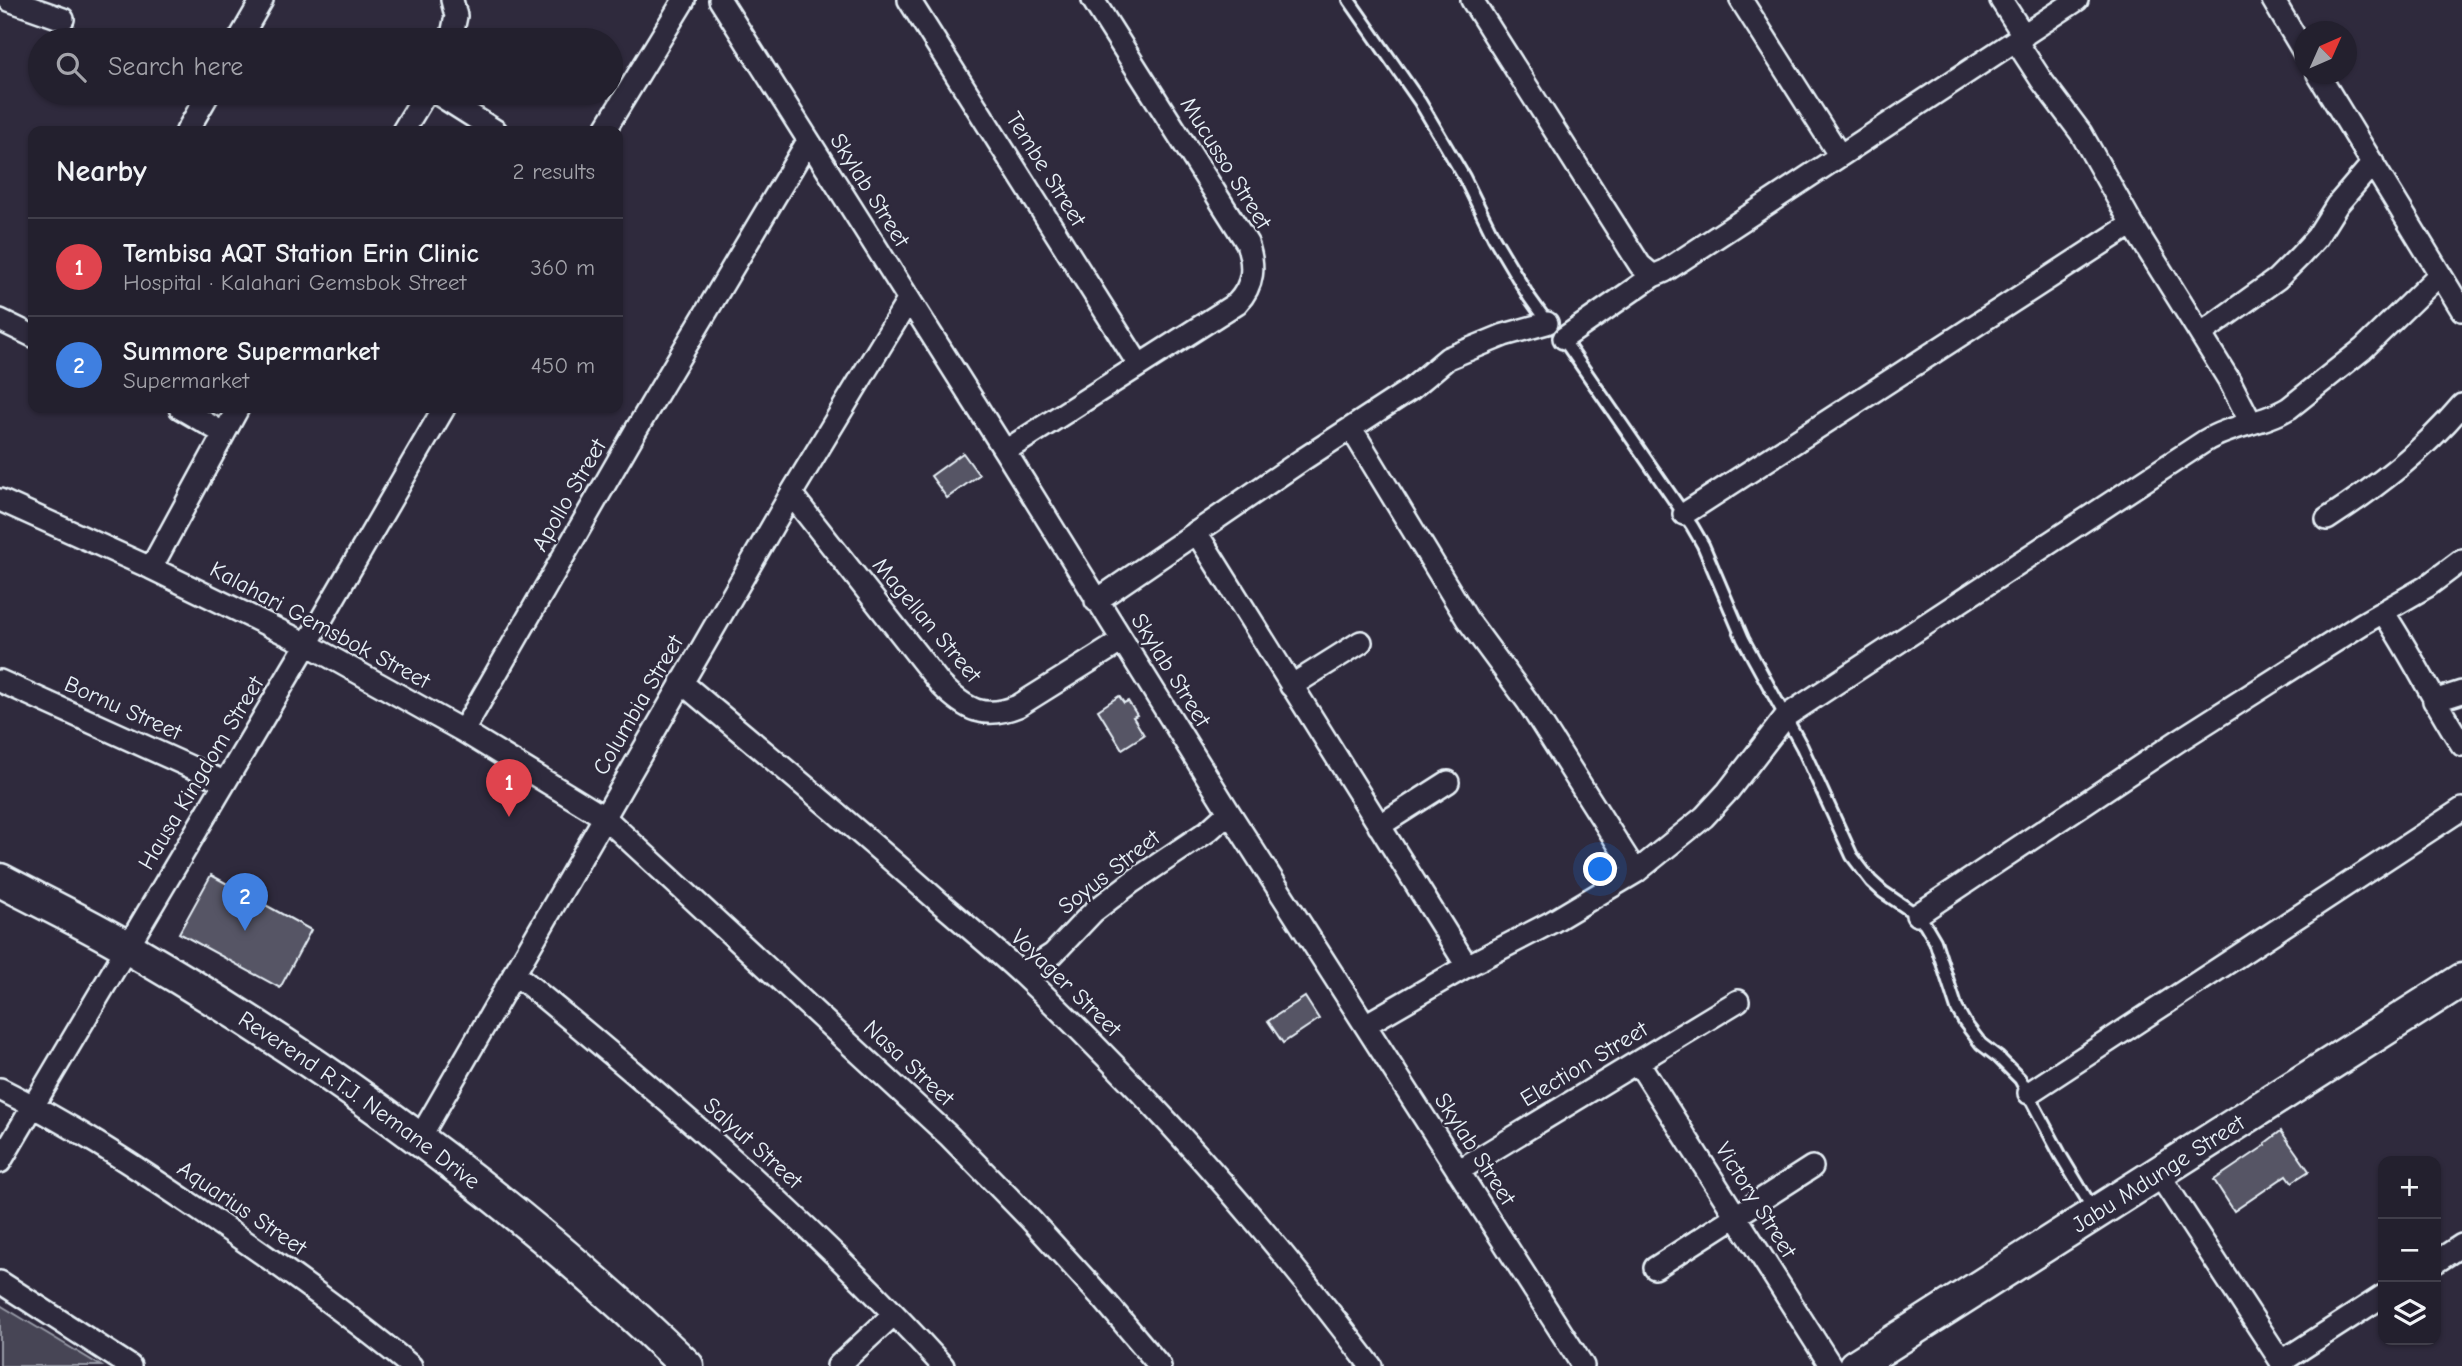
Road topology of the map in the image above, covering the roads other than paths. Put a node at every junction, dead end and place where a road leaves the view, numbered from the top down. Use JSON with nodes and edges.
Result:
{"nodes":[{"id":1,"x":2,"y":0,"type":"edge"},
{"id":2,"x":9,"y":0,"type":"edge"},
{"id":3,"x":262,"y":0,"type":"edge"},
{"id":4,"x":452,"y":0,"type":"edge"},
{"id":5,"x":684,"y":0,"type":"edge"},
{"id":6,"x":720,"y":0,"type":"edge"},
{"id":7,"x":909,"y":0,"type":"edge"},
{"id":8,"x":1093,"y":0,"type":"edge"},
{"id":9,"x":1349,"y":0,"type":"edge"},
{"id":10,"x":1472,"y":0,"type":"edge"},
{"id":11,"x":1741,"y":0,"type":"edge"},
{"id":12,"x":2001,"y":0,"type":"edge"},
{"id":13,"x":2077,"y":0,"type":"edge"},
{"id":14,"x":2273,"y":0,"type":"edge"},
{"id":15,"x":0,"y":5,"type":"edge"},
{"id":16,"x":63,"y":19,"type":"dead end"},
{"id":17,"x":246,"y":28,"type":"edge"},
{"id":18,"x":454,"y":28,"type":"edge"},
{"id":19,"x":2294,"y":34,"type":"edge"},
{"id":20,"x":2020,"y":38,"type":"junction"},
{"id":21,"x":2324,"y":84,"type":"edge"},
{"id":22,"x":623,"y":100,"type":"edge"},
{"id":23,"x":202,"y":105,"type":"edge"},
{"id":24,"x":419,"y":105,"type":"edge"},
{"id":25,"x":455,"y":105,"type":"edge"},
{"id":26,"x":620,"y":105,"type":"edge"},
{"id":27,"x":190,"y":126,"type":"edge"},
{"id":28,"x":406,"y":126,"type":"edge"},
{"id":29,"x":488,"y":126,"type":"edge"},
{"id":30,"x":607,"y":126,"type":"edge"},
{"id":31,"x":808,"y":141,"type":"junction"},
{"id":32,"x":1840,"y":156,"type":"junction"},
{"id":33,"x":2373,"y":163,"type":"junction"},
{"id":34,"x":2132,"y":224,"type":"junction"},
{"id":35,"x":2440,"y":274,"type":"junction"},
{"id":36,"x":1653,"y":276,"type":"junction"},
{"id":37,"x":909,"y":299,"type":"junction"},
{"id":38,"x":2462,"y":310,"type":"edge"},
{"id":39,"x":0,"y":320,"type":"edge"},
{"id":40,"x":1547,"y":323,"type":"junction"},
{"id":41,"x":2202,"y":333,"type":"junction"},
{"id":42,"x":28,"y":334,"type":"edge"},
{"id":43,"x":1564,"y":338,"type":"junction"},
{"id":44,"x":1139,"y":365,"type":"junction"},
{"id":45,"x":2462,"y":405,"type":"edge"},
{"id":46,"x":189,"y":413,"type":"edge"},
{"id":47,"x":235,"y":413,"type":"edge"},
{"id":48,"x":441,"y":413,"type":"edge"},
{"id":49,"x":2251,"y":423,"type":"junction"},
{"id":50,"x":1351,"y":428,"type":"junction"},
{"id":51,"x":223,"y":433,"type":"junction"},
{"id":52,"x":1005,"y":451,"type":"junction"},
{"id":53,"x":791,"y":494,"type":"junction"},
{"id":54,"x":0,"y":500,"type":"edge"},
{"id":55,"x":1684,"y":514,"type":"junction"},
{"id":56,"x":2327,"y":519,"type":"dead end"},
{"id":57,"x":1196,"y":533,"type":"junction"},
{"id":58,"x":2462,"y":560,"type":"edge"},
{"id":59,"x":151,"y":568,"type":"junction"},
{"id":60,"x":1096,"y":601,"type":"junction"},
{"id":61,"x":2383,"y":611,"type":"junction"},
{"id":62,"x":1122,"y":640,"type":"junction"},
{"id":63,"x":1361,"y":642,"type":"dead end"},
{"id":64,"x":307,"y":644,"type":"junction"},
{"id":65,"x":0,"y":681,"type":"edge"},
{"id":66,"x":681,"y":682,"type":"junction"},
{"id":67,"x":1291,"y":686,"type":"junction"},
{"id":68,"x":2462,"y":692,"type":"edge"},
{"id":69,"x":2434,"y":701,"type":"junction"},
{"id":70,"x":1786,"y":716,"type":"junction"},
{"id":71,"x":463,"y":731,"type":"junction"},
{"id":72,"x":2462,"y":745,"type":"edge"},
{"id":73,"x":224,"y":782,"type":"junction"},
{"id":74,"x":1448,"y":782,"type":"dead end"},
{"id":75,"x":2462,"y":810,"type":"edge"},
{"id":76,"x":1229,"y":812,"type":"junction"},
{"id":77,"x":604,"y":817,"type":"junction"},
{"id":78,"x":1379,"y":826,"type":"junction"},
{"id":79,"x":1636,"y":872,"type":"junction"},
{"id":80,"x":0,"y":880,"type":"edge"},
{"id":81,"x":1917,"y":915,"type":"junction"},
{"id":82,"x":128,"y":948,"type":"junction"},
{"id":83,"x":1467,"y":966,"type":"junction"},
{"id":84,"x":514,"y":973,"type":"junction"},
{"id":85,"x":1022,"y":974,"type":"junction"},
{"id":86,"x":2462,"y":980,"type":"edge"},
{"id":87,"x":1738,"y":1001,"type":"dead end"},
{"id":88,"x":1365,"y":1025,"type":"junction"},
{"id":89,"x":1639,"y":1062,"type":"junction"},
{"id":90,"x":0,"y":1089,"type":"edge"},
{"id":91,"x":2029,"y":1093,"type":"junction"},
{"id":92,"x":35,"y":1106,"type":"junction"},
{"id":93,"x":419,"y":1139,"type":"junction"},
{"id":94,"x":0,"y":1162,"type":"edge"},
{"id":95,"x":1812,"y":1167,"type":"dead end"},
{"id":96,"x":1458,"y":1171,"type":"junction"},
{"id":97,"x":2158,"y":1173,"type":"junction"},
{"id":98,"x":2095,"y":1213,"type":"junction"},
{"id":99,"x":1735,"y":1217,"type":"junction"},
{"id":100,"x":2462,"y":1245,"type":"edge"},
{"id":101,"x":2441,"y":1259,"type":"edge"},
{"id":102,"x":1655,"y":1268,"type":"dead end"},
{"id":103,"x":0,"y":1282,"type":"edge"},
{"id":104,"x":2378,"y":1299,"type":"edge"},
{"id":105,"x":894,"y":1314,"type":"junction"},
{"id":106,"x":2283,"y":1364,"type":"edge"},
{"id":107,"x":130,"y":1366,"type":"edge"},
{"id":108,"x":411,"y":1366,"type":"edge"},
{"id":109,"x":687,"y":1366,"type":"edge"},
{"id":110,"x":838,"y":1366,"type":"edge"},
{"id":111,"x":943,"y":1366,"type":"edge"},
{"id":112,"x":1160,"y":1366,"type":"edge"},
{"id":113,"x":1371,"y":1366,"type":"edge"},
{"id":114,"x":1583,"y":1366,"type":"edge"},
{"id":115,"x":1831,"y":1366,"type":"edge"},
{"id":116,"x":1855,"y":1366,"type":"edge"}],
"edges":[{"from":1,"to":15,"type":"street"},
{"from":2,"to":16,"type":"street"},
{"from":3,"to":17,"type":"street"},
{"from":4,"to":18,"type":"street"},
{"from":5,"to":22,"type":"street"},
{"from":6,"to":31,"type":"street","name":"Skylab Street"},
{"from":7,"to":44,"type":"street","name":"Tembe Street"},
{"from":8,"to":44,"type":"street","name":"Mucusso Street"},
{"from":9,"to":40,"type":"lane"},
{"from":10,"to":36,"type":"street"},
{"from":11,"to":32,"type":"street"},
{"from":12,"to":20,"type":"street"},
{"from":13,"to":20,"type":"street"},
{"from":14,"to":19,"type":"street"},
{"from":20,"to":32,"type":"street"},
{"from":20,"to":34,"type":"street"},
{"from":21,"to":33,"type":"street"},
{"from":23,"to":27,"type":"street"},
{"from":24,"to":28,"type":"street"},
{"from":25,"to":29,"type":"street"},
{"from":26,"to":30,"type":"street"},
{"from":31,"to":37,"type":"street","name":"Skylab Street"},
{"from":31,"to":71,"type":"street","name":"Apollo Street"},
{"from":32,"to":36,"type":"street"},
{"from":33,"to":35,"type":"street"},
{"from":33,"to":41,"type":"street"},
{"from":34,"to":41,"type":"street"},
{"from":34,"to":55,"type":"street"},
{"from":35,"to":38,"type":"street"},
{"from":35,"to":49,"type":"street"},
{"from":36,"to":43,"type":"street"},
{"from":37,"to":52,"type":"street","name":"Skylab Street"},
{"from":37,"to":53,"type":"street","name":"Columbia Street"},
{"from":39,"to":42,"type":"street"},
{"from":40,"to":43,"type":"lane"},
{"from":40,"to":50,"type":"street"},
{"from":41,"to":49,"type":"street"},
{"from":43,"to":55,"type":"lane"},
{"from":44,"to":52,"type":"street","name":"Mucusso Street"},
{"from":45,"to":56,"type":"street"},
{"from":46,"to":51,"type":"street"},
{"from":47,"to":51,"type":"street"},
{"from":48,"to":64,"type":"street","name":"Hausa Kingdom Street"},
{"from":49,"to":70,"type":"street"},
{"from":50,"to":57,"type":"street"},
{"from":50,"to":79,"type":"street"},
{"from":51,"to":59,"type":"street"},
{"from":52,"to":60,"type":"street","name":"Skylab Street"},
{"from":53,"to":62,"type":"street","name":"Magellan Street"},
{"from":53,"to":66,"type":"street","name":"Columbia Street"},
{"from":54,"to":59,"type":"street","name":"Kalahari Gemsbok Street"},
{"from":55,"to":70,"type":"lane"},
{"from":57,"to":60,"type":"street"},
{"from":57,"to":67,"type":"street"},
{"from":58,"to":61,"type":"street"},
{"from":59,"to":64,"type":"street","name":"Kalahari Gemsbok Street"},
{"from":60,"to":62,"type":"street","name":"Skylab Street"},
{"from":61,"to":69,"type":"street"},
{"from":61,"to":81,"type":"street"},
{"from":62,"to":76,"type":"street","name":"Skylab Street"},
{"from":63,"to":67,"type":"street"},
{"from":64,"to":71,"type":"street","name":"Kalahari Gemsbok Street"},
{"from":64,"to":73,"type":"street","name":"Hausa Kingdom Street"},
{"from":65,"to":73,"type":"street","name":"Bornu Street"},
{"from":66,"to":77,"type":"street","name":"Columbia Street"},
{"from":66,"to":85,"type":"street","name":"Voyager Street"},
{"from":67,"to":78,"type":"street"},
{"from":68,"to":69,"type":"street"},
{"from":69,"to":72,"type":"street"},
{"from":70,"to":79,"type":"street"},
{"from":70,"to":81,"type":"lane"},
{"from":71,"to":77,"type":"street","name":"Kalahari Gemsbok Street"},
{"from":73,"to":82,"type":"street","name":"Hausa Kingdom Street"},
{"from":74,"to":78,"type":"street"},
{"from":75,"to":91,"type":"street"},
{"from":76,"to":85,"type":"street","name":"Soyus Street"},
{"from":76,"to":88,"type":"street","name":"Skylab Street"},
{"from":77,"to":84,"type":"street","name":"Columbia Street"},
{"from":77,"to":112,"type":"street","name":"Nasa Street"},
{"from":78,"to":83,"type":"street"},
{"from":79,"to":83,"type":"street"},
{"from":80,"to":82,"type":"street","name":"Reverend R.T.J. Nemane Drive"},
{"from":81,"to":91,"type":"lane"},
{"from":82,"to":92,"type":"street","name":"Hausa Kingdom Street"},
{"from":82,"to":93,"type":"street","name":"Reverend R.T.J. Nemane Drive"},
{"from":83,"to":88,"type":"street"},
{"from":84,"to":93,"type":"street","name":"Columbia Street"},
{"from":84,"to":105,"type":"street","name":"Salyut Street"},
{"from":85,"to":113,"type":"street","name":"Voyager Street"},
{"from":86,"to":97,"type":"street","name":"Jabu Mdunge Street"},
{"from":87,"to":89,"type":"street","name":"Election Street"},
{"from":88,"to":96,"type":"street","name":"Skylab Street"},
{"from":89,"to":96,"type":"street","name":"Election Street"},
{"from":89,"to":99,"type":"street","name":"Victory Street"},
{"from":90,"to":92,"type":"street","name":"Aquarius Street"},
{"from":91,"to":98,"type":"lane"},
{"from":92,"to":94,"type":"street","name":"Hausa Kingdom Street"},
{"from":92,"to":108,"type":"street","name":"Aquarius Street"},
{"from":93,"to":109,"type":"street","name":"Reverend R.T.J. Nemane Drive"},
{"from":95,"to":99,"type":"street"},
{"from":96,"to":114,"type":"street","name":"Skylab Street"},
{"from":97,"to":98,"type":"street","name":"Jabu Mdunge Street"},
{"from":97,"to":106,"type":"street"},
{"from":98,"to":116,"type":"street","name":"Jabu Mdunge Street"},
{"from":99,"to":102,"type":"street"},
{"from":99,"to":115,"type":"street","name":"Victory Street"},
{"from":100,"to":101,"type":"street"},
{"from":103,"to":107,"type":"street"},
{"from":104,"to":106,"type":"street"},
{"from":105,"to":110,"type":"street"},
{"from":105,"to":111,"type":"street","name":"Salyut Street"}]}
